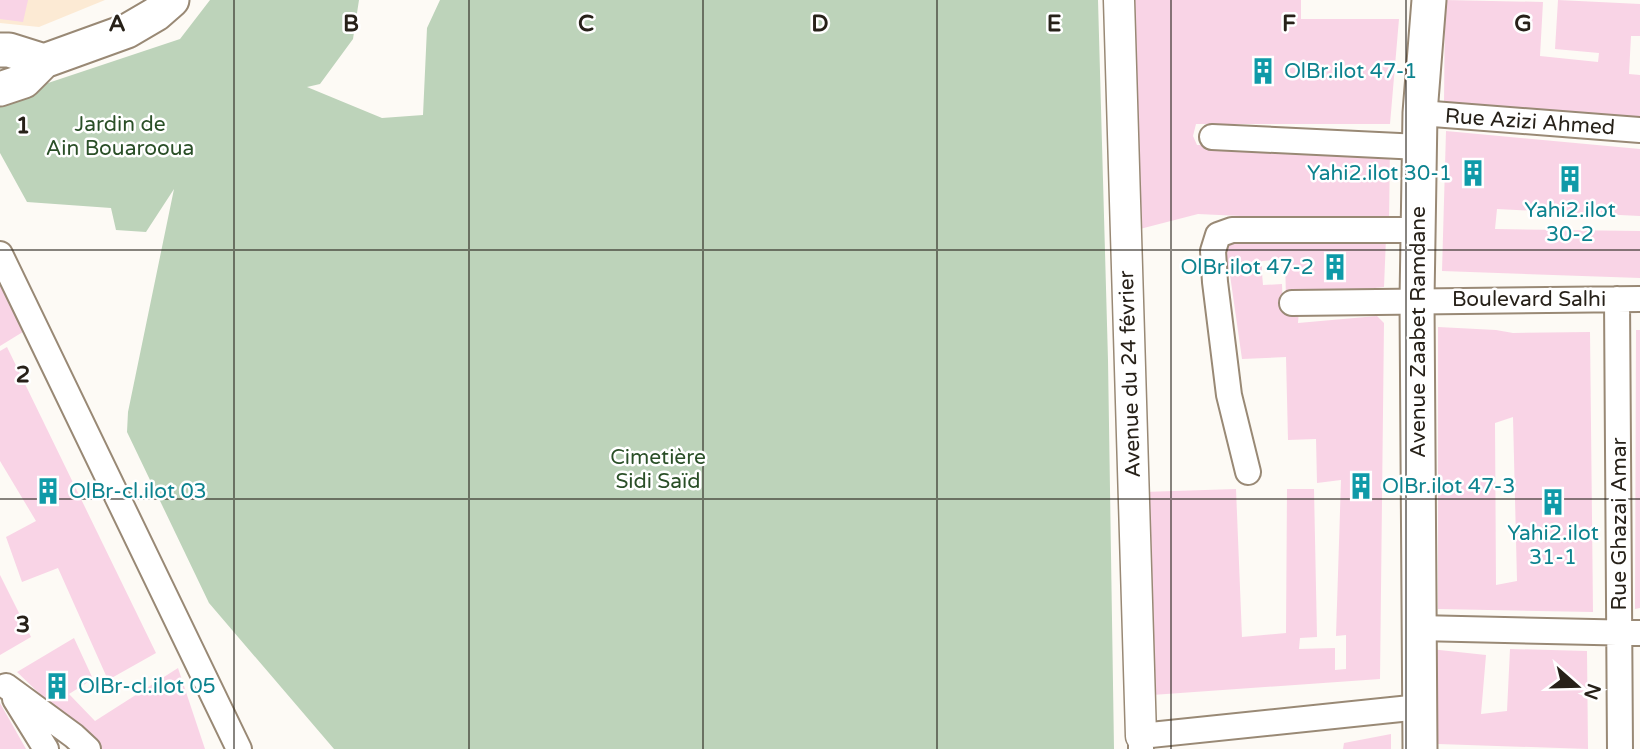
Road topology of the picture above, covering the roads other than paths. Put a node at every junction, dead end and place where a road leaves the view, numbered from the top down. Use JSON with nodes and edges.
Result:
{"nodes":[{"id":1,"x":172,"y":0,"type":"edge"},
{"id":2,"x":1119,"y":0,"type":"edge"},
{"id":3,"x":1429,"y":0,"type":"edge"},
{"id":4,"x":0,"y":50,"type":"edge"},
{"id":5,"x":44,"y":61,"type":"junction"},
{"id":6,"x":0,"y":89,"type":"edge"},
{"id":7,"x":1420,"y":113,"type":"junction"},
{"id":8,"x":1640,"y":130,"type":"edge"},
{"id":9,"x":1212,"y":137,"type":"dead end"},
{"id":10,"x":1420,"y":147,"type":"junction"},
{"id":11,"x":1419,"y":230,"type":"junction"},
{"id":12,"x":0,"y":254,"type":"edge"},
{"id":13,"x":1629,"y":299,"type":"edge"},
{"id":14,"x":1417,"y":300,"type":"junction"},
{"id":15,"x":1292,"y":303,"type":"dead end"},
{"id":16,"x":1248,"y":472,"type":"dead end"},
{"id":17,"x":1418,"y":628,"type":"junction"},
{"id":18,"x":1630,"y":633,"type":"edge"},
{"id":19,"x":3,"y":681,"type":"edge"},
{"id":20,"x":1420,"y":707,"type":"junction"},
{"id":21,"x":1141,"y":743,"type":"edge"},
{"id":22,"x":46,"y":749,"type":"edge"},
{"id":23,"x":88,"y":749,"type":"edge"},
{"id":24,"x":239,"y":749,"type":"edge"},
{"id":25,"x":1420,"y":749,"type":"edge"},
{"id":26,"x":1620,"y":749,"type":"edge"}],
"edges":[{"from":1,"to":5,"type":"main road"},
{"from":2,"to":21,"type":"street","name":"Avenue du 24 février"},
{"from":3,"to":7,"type":"main road","name":"Avenue Zaabet Ramdane"},
{"from":4,"to":5,"type":"main road"},
{"from":5,"to":6,"type":"main road"},
{"from":7,"to":8,"type":"street","name":"Rue Azizi Ahmed"},
{"from":7,"to":10,"type":"main road","name":"Avenue Zaabet Ramdane"},
{"from":9,"to":10,"type":"street"},
{"from":10,"to":11,"type":"main road","name":"Avenue Zaabet Ramdane"},
{"from":11,"to":14,"type":"main road","name":"Avenue Zaabet Ramdane"},
{"from":11,"to":16,"type":"street"},
{"from":12,"to":24,"type":"street"},
{"from":13,"to":14,"type":"street","name":"Boulevard Salhi"},
{"from":13,"to":18,"type":"street","name":"Rue Ghazai Amar"},
{"from":14,"to":15,"type":"street","name":"Boulevard Salhi"},
{"from":14,"to":17,"type":"main road","name":"Avenue Zaabet Ramdane"},
{"from":17,"to":18,"type":"street"},
{"from":17,"to":20,"type":"main road","name":"Avenue Zaabet Ramdane"},
{"from":18,"to":26,"type":"street","name":"Rue Ghazai Amar"},
{"from":19,"to":22,"type":"street"},
{"from":19,"to":23,"type":"street"},
{"from":20,"to":21,"type":"street"},
{"from":20,"to":25,"type":"main road","name":"Avenue Zaabet Ramdane"}]}
